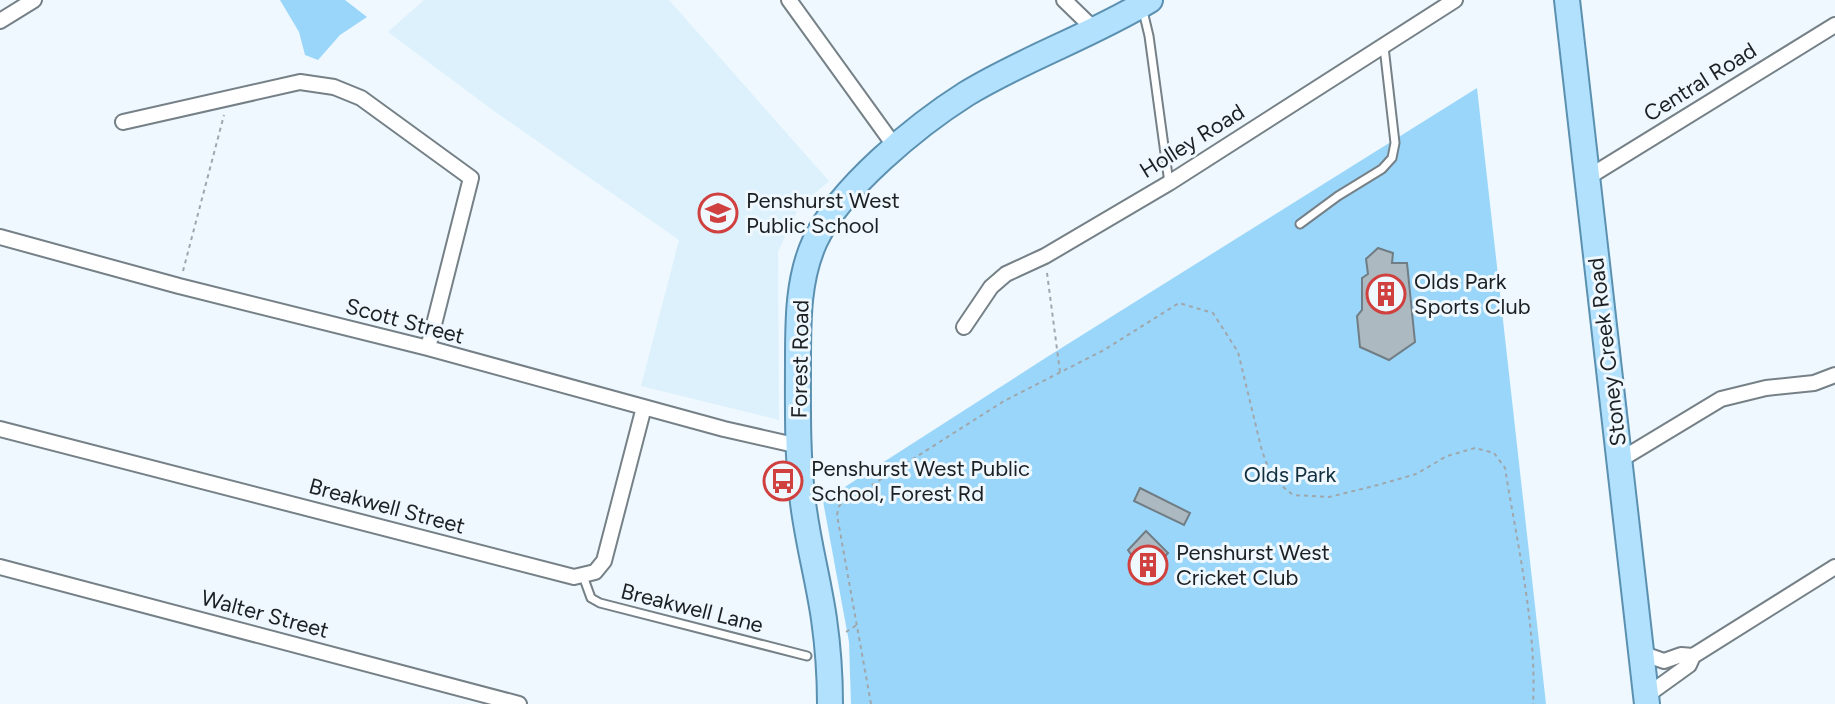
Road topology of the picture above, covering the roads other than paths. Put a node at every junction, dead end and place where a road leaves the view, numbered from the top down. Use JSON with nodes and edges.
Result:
{"nodes":[{"id":1,"x":34,"y":0,"type":"edge"},
{"id":2,"x":789,"y":0,"type":"edge"},
{"id":3,"x":1064,"y":0,"type":"edge"},
{"id":4,"x":1455,"y":0,"type":"edge"},
{"id":5,"x":1567,"y":0,"type":"edge"},
{"id":6,"x":1145,"y":3,"type":"edge"},
{"id":7,"x":0,"y":21,"type":"edge"},
{"id":8,"x":1835,"y":25,"type":"edge"},
{"id":9,"x":1096,"y":31,"type":"junction"},
{"id":10,"x":1384,"y":45,"type":"junction"},
{"id":11,"x":123,"y":122,"type":"dead end"},
{"id":12,"x":896,"y":148,"type":"junction"},
{"id":13,"x":1587,"y":178,"type":"junction"},
{"id":14,"x":1169,"y":183,"type":"junction"},
{"id":15,"x":1300,"y":224,"type":"dead end"},
{"id":16,"x":0,"y":237,"type":"edge"},
{"id":17,"x":964,"y":327,"type":"dead end"},
{"id":18,"x":428,"y":348,"type":"junction"},
{"id":19,"x":1835,"y":375,"type":"edge"},
{"id":20,"x":644,"y":407,"type":"junction"},
{"id":21,"x":0,"y":429,"type":"edge"},
{"id":22,"x":799,"y":446,"type":"junction"},
{"id":23,"x":1620,"y":460,"type":"junction"},
{"id":24,"x":0,"y":567,"type":"edge"},
{"id":25,"x":1835,"y":567,"type":"edge"},
{"id":26,"x":583,"y":576,"type":"junction"},
{"id":27,"x":1641,"y":653,"type":"junction"},
{"id":28,"x":807,"y":656,"type":"dead end"},
{"id":29,"x":1693,"y":656,"type":"junction"},
{"id":30,"x":1646,"y":700,"type":"edge"},
{"id":31,"x":519,"y":704,"type":"edge"},
{"id":32,"x":830,"y":704,"type":"edge"}],
"edges":[{"from":1,"to":7,"type":"street"},
{"from":2,"to":12,"type":"street"},
{"from":3,"to":9,"type":"street"},
{"from":4,"to":10,"type":"street","name":"Holley Road"},
{"from":5,"to":13,"type":"main road","name":"Stoney Creek Road"},
{"from":6,"to":9,"type":"main road","name":"Forest Road"},
{"from":6,"to":14,"type":"lane"},
{"from":8,"to":13,"type":"street","name":"Central Road"},
{"from":9,"to":12,"type":"main road","name":"Forest Road"},
{"from":10,"to":14,"type":"street","name":"Holley Road"},
{"from":10,"to":15,"type":"lane"},
{"from":11,"to":18,"type":"street"},
{"from":12,"to":22,"type":"main road","name":"Forest Road"},
{"from":13,"to":23,"type":"main road","name":"Stoney Creek Road"},
{"from":14,"to":17,"type":"street","name":"Holley Road"},
{"from":16,"to":18,"type":"street","name":"Scott Street"},
{"from":18,"to":20,"type":"street","name":"Scott Street"},
{"from":19,"to":23,"type":"street"},
{"from":20,"to":22,"type":"street","name":"Scott Street"},
{"from":20,"to":26,"type":"street"},
{"from":21,"to":26,"type":"street","name":"Breakwell Street"},
{"from":22,"to":32,"type":"main road","name":"Forest Road"},
{"from":23,"to":27,"type":"main road","name":"Stoney Creek Road"},
{"from":24,"to":31,"type":"street","name":"Walter Street"},
{"from":25,"to":29,"type":"street"},
{"from":26,"to":28,"type":"lane","name":"Breakwell Lane"},
{"from":27,"to":29,"type":"street"},
{"from":27,"to":30,"type":"main road","name":"Stoney Creek Road"},
{"from":29,"to":30,"type":"street"}]}
